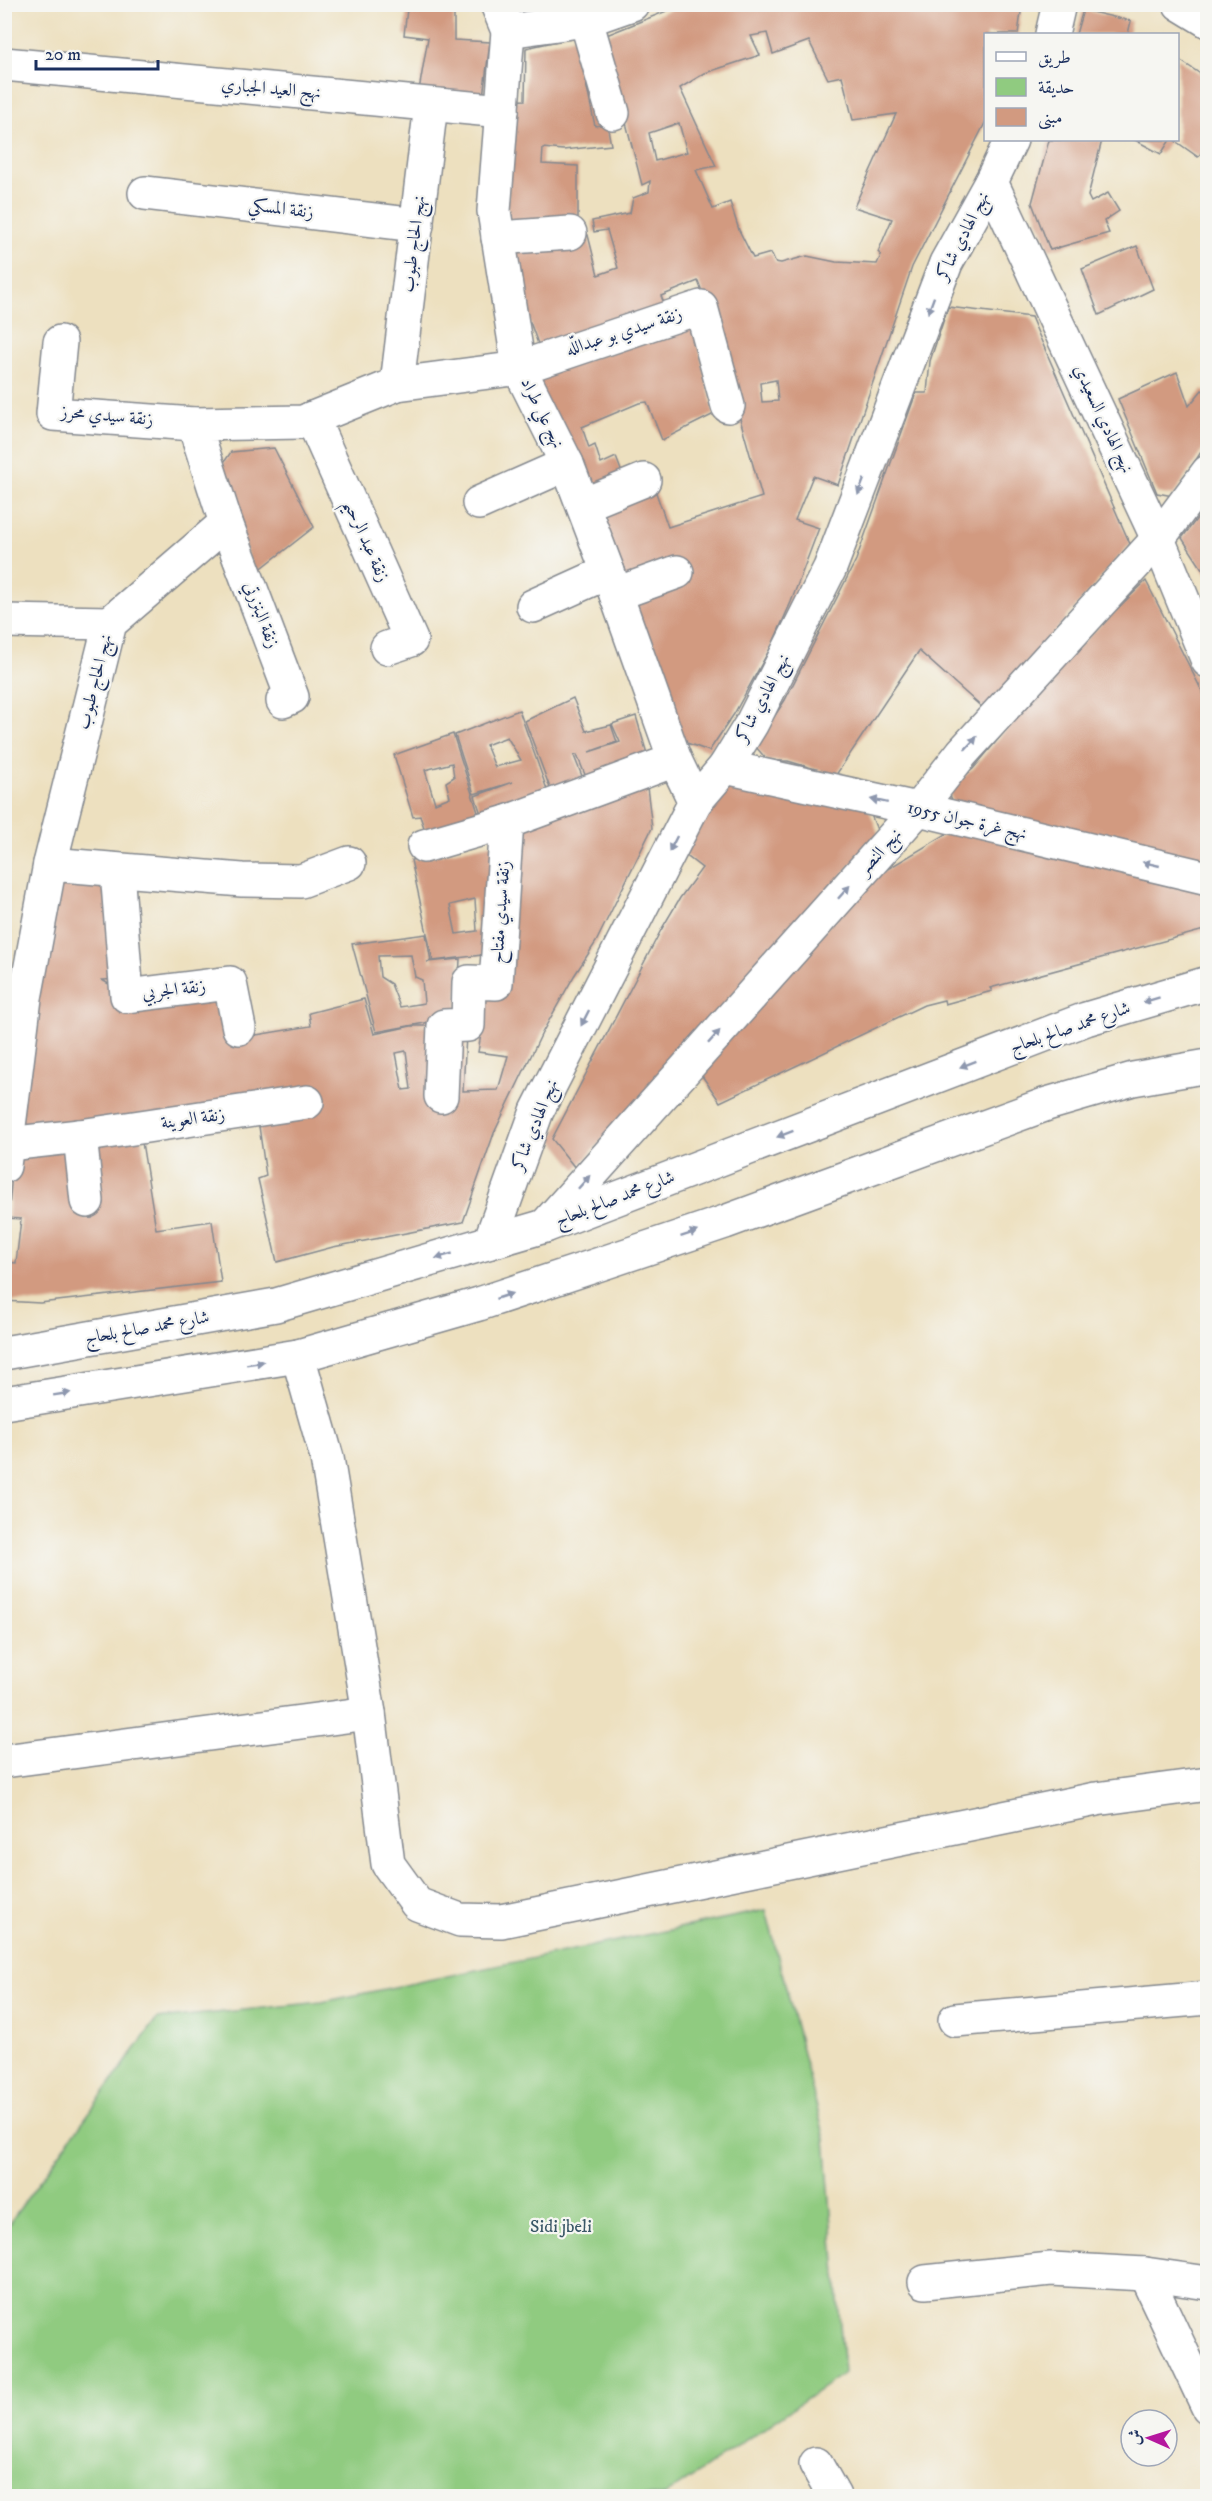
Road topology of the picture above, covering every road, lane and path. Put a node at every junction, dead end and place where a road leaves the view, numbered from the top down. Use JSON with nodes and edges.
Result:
{"nodes":[{"id":1,"x":632,"y":4,"type":"edge"},
{"id":2,"x":1059,"y":4,"type":"edge"},
{"id":3,"x":1180,"y":4,"type":"edge"},
{"id":4,"x":502,"y":18,"type":"edge"},
{"id":5,"x":586,"y":21,"type":"junction"},
{"id":6,"x":1208,"y":21,"type":"edge"},
{"id":7,"x":1052,"y":33,"type":"edge"},
{"id":8,"x":4,"y":64,"type":"edge"},
{"id":9,"x":431,"y":105,"type":"junction"},
{"id":10,"x":502,"y":111,"type":"junction"},
{"id":11,"x":614,"y":113,"type":"dead end"},
{"id":12,"x":1011,"y":141,"type":"edge"},
{"id":13,"x":991,"y":182,"type":"junction"},
{"id":14,"x":146,"y":193,"type":"dead end"},
{"id":15,"x":417,"y":225,"type":"junction"},
{"id":16,"x":570,"y":233,"type":"dead end"},
{"id":17,"x":498,"y":238,"type":"junction"},
{"id":18,"x":60,"y":342,"type":"dead end"},
{"id":19,"x":519,"y":368,"type":"junction"},
{"id":20,"x":397,"y":384,"type":"junction"},
{"id":21,"x":728,"y":406,"type":"dead end"},
{"id":22,"x":312,"y":418,"type":"junction"},
{"id":23,"x":194,"y":424,"type":"junction"},
{"id":24,"x":567,"y":464,"type":"junction"},
{"id":25,"x":1208,"y":472,"type":"edge"},
{"id":26,"x":644,"y":480,"type":"dead end"},
{"id":27,"x":479,"y":503,"type":"dead end"},
{"id":28,"x":583,"y":505,"type":"junction"},
{"id":29,"x":226,"y":523,"type":"junction"},
{"id":30,"x":1158,"y":538,"type":"junction"},
{"id":31,"x":677,"y":572,"type":"dead end"},
{"id":32,"x":612,"y":583,"type":"junction"},
{"id":33,"x":533,"y":606,"type":"dead end"},
{"id":34,"x":4,"y":621,"type":"edge"},
{"id":35,"x":110,"y":623,"type":"junction"},
{"id":36,"x":387,"y":648,"type":"dead end"},
{"id":37,"x":1208,"y":661,"type":"edge"},
{"id":38,"x":283,"y":701,"type":"dead end"},
{"id":39,"x":675,"y":760,"type":"junction"},
{"id":40,"x":725,"y":767,"type":"junction"},
{"id":41,"x":695,"y":802,"type":"junction"},
{"id":42,"x":918,"y":809,"type":"junction"},
{"id":43,"x":507,"y":822,"type":"junction"},
{"id":44,"x":424,"y":846,"type":"dead end"},
{"id":45,"x":349,"y":863,"type":"dead end"},
{"id":46,"x":50,"y":864,"type":"junction"},
{"id":47,"x":117,"y":871,"type":"junction"},
{"id":48,"x":1208,"y":878,"type":"edge"},
{"id":49,"x":1208,"y":983,"type":"edge"},
{"id":50,"x":239,"y":1028,"type":"dead end"},
{"id":51,"x":1208,"y":1066,"type":"edge"},
{"id":52,"x":441,"y":1096,"type":"dead end"},
{"id":53,"x":307,"y":1102,"type":"dead end"},
{"id":54,"x":80,"y":1136,"type":"junction"},
{"id":55,"x":6,"y":1155,"type":"edge"},
{"id":56,"x":87,"y":1201,"type":"dead end"},
{"id":57,"x":545,"y":1226,"type":"junction"},
{"id":58,"x":490,"y":1242,"type":"junction"},
{"id":59,"x":4,"y":1353,"type":"edge"},
{"id":60,"x":298,"y":1356,"type":"junction"},
{"id":61,"x":4,"y":1403,"type":"edge"},
{"id":62,"x":369,"y":1713,"type":"junction"},
{"id":63,"x":4,"y":1761,"type":"edge"},
{"id":64,"x":1208,"y":1784,"type":"edge"},
{"id":65,"x":1208,"y":1998,"type":"edge"},
{"id":66,"x":955,"y":2020,"type":"dead end"},
{"id":67,"x":1144,"y":2274,"type":"junction"},
{"id":68,"x":925,"y":2282,"type":"dead end"},
{"id":69,"x":1208,"y":2283,"type":"edge"},
{"id":70,"x":1208,"y":2407,"type":"edge"},
{"id":71,"x":816,"y":2464,"type":"dead end"},
{"id":72,"x":834,"y":2496,"type":"edge"}],
"edges":[{"from":1,"to":5,"type":"street"},
{"from":2,"to":7,"type":"street"},
{"from":3,"to":6,"type":"street"},
{"from":4,"to":5,"type":"street"},
{"from":4,"to":10,"type":"street","name":"نهج علي طراد"},
{"from":5,"to":11,"type":"street"},
{"from":8,"to":9,"type":"street","name":"نهج العيد الجباري"},
{"from":9,"to":10,"type":"street","name":"نهج العيد الجباري"},
{"from":9,"to":15,"type":"street","name":"نهج الحاج طبوب"},
{"from":10,"to":17,"type":"street","name":"نهج علي طراد"},
{"from":12,"to":13,"type":"street","name":"نهج الهادي شاكر"},
{"from":13,"to":30,"type":"street","name":"نهج الهادي السعيدي"},
{"from":13,"to":40,"type":"street","name":"نهج الهادي شاكر","one_way":true},
{"from":14,"to":15,"type":"street","name":"زنقة المسكي"},
{"from":15,"to":20,"type":"street","name":"نهج الحاج طبوب"},
{"from":16,"to":17,"type":"street"},
{"from":17,"to":19,"type":"street","name":"نهج علي طراد"},
{"from":18,"to":23,"type":"street","name":"زنقة سيدي محرز"},
{"from":19,"to":20,"type":"street"},
{"from":19,"to":21,"type":"street","name":"زنقة سيدي بو عبداللّه"},
{"from":19,"to":24,"type":"street","name":"نهج علي طراد"},
{"from":20,"to":22,"type":"street"},
{"from":22,"to":23,"type":"street"},
{"from":22,"to":36,"type":"street","name":"زنقة عبد الرحيم"},
{"from":23,"to":29,"type":"street"},
{"from":24,"to":27,"type":"street"},
{"from":24,"to":28,"type":"street","name":"نهج علي طراد"},
{"from":25,"to":30,"type":"street","name":"نهج النصر"},
{"from":26,"to":28,"type":"street"},
{"from":28,"to":32,"type":"street","name":"نهج علي طراد"},
{"from":29,"to":35,"type":"street","name":"نهج الحاج طبوب"},
{"from":29,"to":38,"type":"street","name":"زنقة البنزرتي"},
{"from":30,"to":37,"type":"street","name":"نهج الهادي السعيدي"},
{"from":42,"to":30,"type":"street","name":"نهج النصر","one_way":true},
{"from":31,"to":32,"type":"street"},
{"from":32,"to":33,"type":"street"},
{"from":32,"to":39,"type":"street","name":"نهج علي طراد"},
{"from":34,"to":35,"type":"street"},
{"from":35,"to":46,"type":"street","name":"نهج الحاج طبوب"},
{"from":39,"to":41,"type":"street","name":"نهج علي طراد"},
{"from":39,"to":43,"type":"street"},
{"from":40,"to":41,"type":"street","name":"نهج الهادي شاكر"},
{"from":42,"to":40,"type":"street","name":"1955 نهج غرة جوان","one_way":true},
{"from":41,"to":58,"type":"street","name":"نهج الهادي شاكر","one_way":true},
{"from":48,"to":42,"type":"street","name":"1955 نهج غرة جوان","one_way":true},
{"from":57,"to":42,"type":"street","name":"نهج النصر","one_way":true},
{"from":43,"to":44,"type":"street"},
{"from":43,"to":52,"type":"street","name":"زنقة سيدي مفتاح"},
{"from":45,"to":47,"type":"street"},
{"from":46,"to":47,"type":"street"},
{"from":46,"to":55,"type":"street","name":"نهج الحاج طبوب"},
{"from":47,"to":50,"type":"street","name":"زنقة الجربي"},
{"from":49,"to":57,"type":"street","name":"شارع محمد صالح بلحاج","one_way":true},
{"from":60,"to":51,"type":"street","one_way":true},
{"from":53,"to":54,"type":"street","name":"زنقة العوينة"},
{"from":54,"to":55,"type":"street","name":"زنقة العوينة"},
{"from":54,"to":56,"type":"street"},
{"from":57,"to":58,"type":"street","name":"شارع محمد صالح بلحاج"},
{"from":58,"to":59,"type":"street","name":"شارع محمد صالح بلحاج","one_way":true},
{"from":61,"to":60,"type":"street","one_way":true},
{"from":60,"to":62,"type":"street"},
{"from":62,"to":63,"type":"street"},
{"from":62,"to":64,"type":"street"},
{"from":65,"to":66,"type":"street"},
{"from":67,"to":68,"type":"street"},
{"from":67,"to":69,"type":"street"},
{"from":67,"to":70,"type":"street"},
{"from":71,"to":72,"type":"street"}]}
